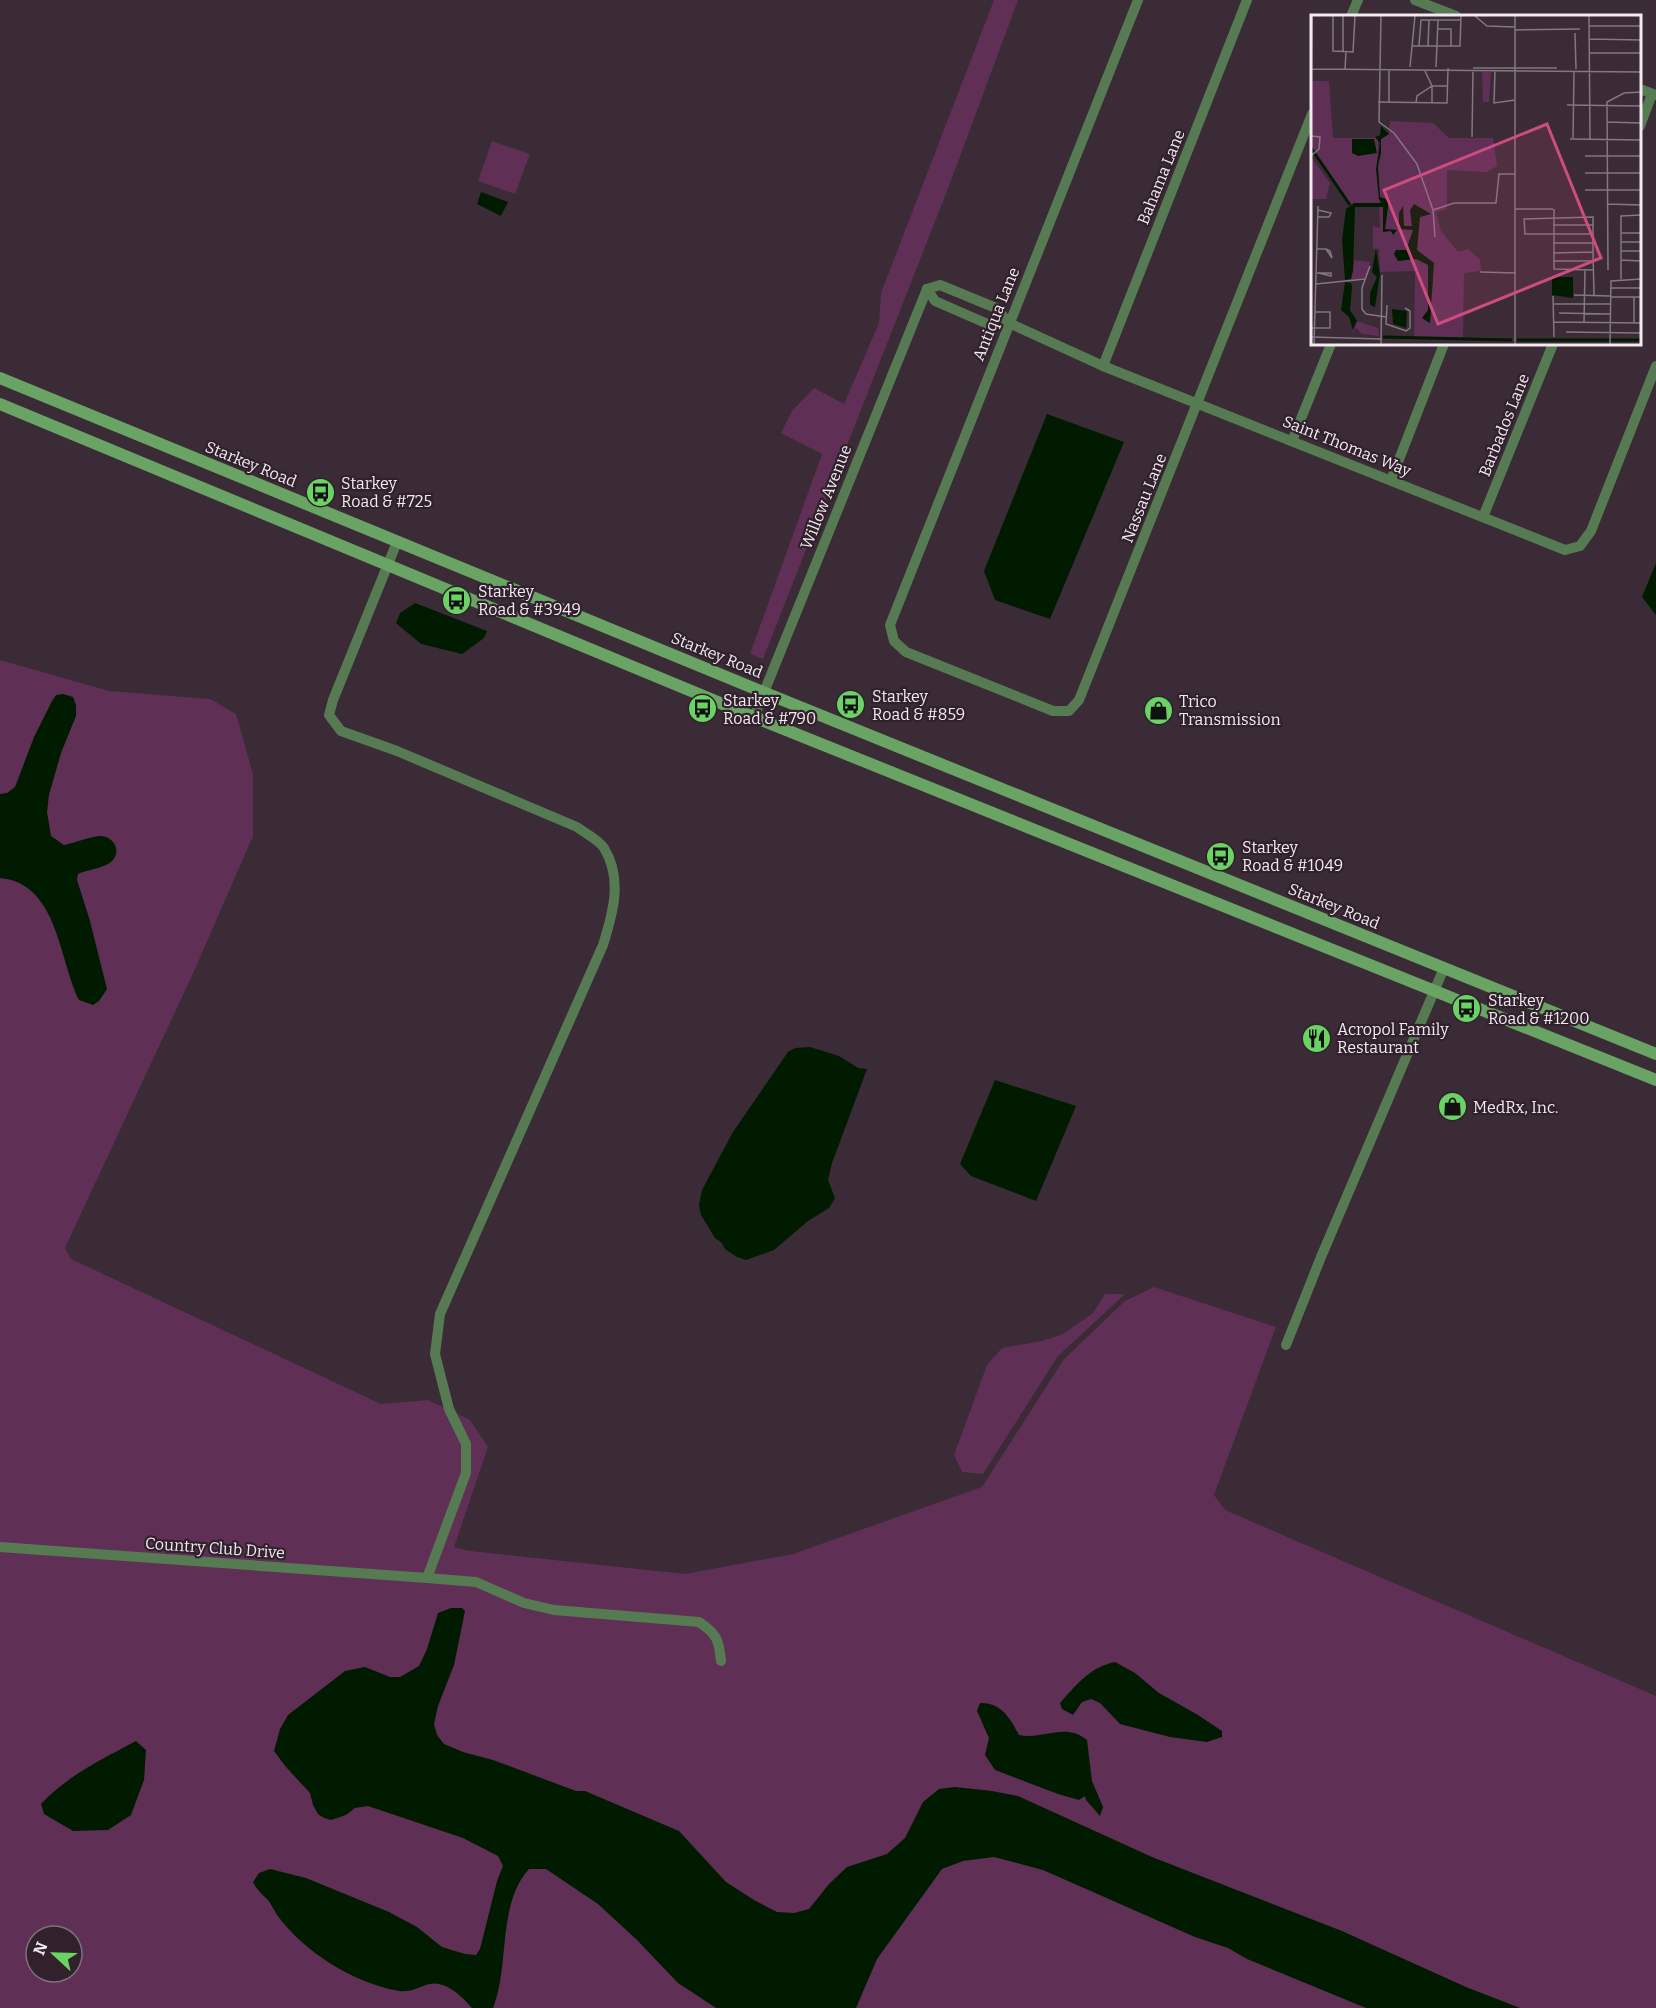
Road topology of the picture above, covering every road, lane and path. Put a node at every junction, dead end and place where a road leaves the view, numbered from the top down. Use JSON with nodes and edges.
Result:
{"nodes":[{"id":1,"x":1138,"y":0,"type":"edge"},
{"id":2,"x":1247,"y":0,"type":"edge"},
{"id":3,"x":1358,"y":0,"type":"edge"},
{"id":4,"x":1414,"y":0,"type":"edge"},
{"id":5,"x":1352,"y":15,"type":"edge"},
{"id":6,"x":1453,"y":15,"type":"edge"},
{"id":7,"x":1654,"y":95,"type":"edge"},
{"id":8,"x":1311,"y":117,"type":"edge"},
{"id":9,"x":1641,"y":124,"type":"edge"},
{"id":10,"x":927,"y":289,"type":"junction"},
{"id":11,"x":1009,"y":323,"type":"junction"},
{"id":12,"x":1331,"y":345,"type":"edge"},
{"id":13,"x":1444,"y":345,"type":"edge"},
{"id":14,"x":1553,"y":345,"type":"edge"},
{"id":15,"x":1103,"y":366,"type":"junction"},
{"id":16,"x":1656,"y":366,"type":"edge"},
{"id":17,"x":0,"y":378,"type":"edge"},
{"id":18,"x":1198,"y":403,"type":"junction"},
{"id":19,"x":0,"y":404,"type":"edge"},
{"id":20,"x":1292,"y":441,"type":"junction"},
{"id":21,"x":1391,"y":480,"type":"junction"},
{"id":22,"x":1484,"y":517,"type":"junction"},
{"id":23,"x":397,"y":542,"type":"junction"},
{"id":24,"x":389,"y":565,"type":"junction"},
{"id":25,"x":894,"y":641,"type":"joint"},
{"id":26,"x":763,"y":692,"type":"junction"},
{"id":27,"x":754,"y":717,"type":"junction"},
{"id":28,"x":1444,"y":968,"type":"junction"},
{"id":29,"x":1434,"y":991,"type":"junction"},
{"id":30,"x":1656,"y":1054,"type":"edge"},
{"id":31,"x":1656,"y":1080,"type":"edge"},
{"id":32,"x":1286,"y":1345,"type":"dead end"},
{"id":33,"x":0,"y":1547,"type":"edge"},
{"id":34,"x":427,"y":1578,"type":"junction"},
{"id":35,"x":721,"y":1661,"type":"dead end"}],
"edges":[{"from":1,"to":11,"type":"street","name":"Antiqua Lane"},
{"from":2,"to":15,"type":"street","name":"Bahama Lane"},
{"from":3,"to":5,"type":"street"},
{"from":4,"to":6,"type":"street"},
{"from":7,"to":9,"type":"street"},
{"from":8,"to":18,"type":"street","name":"Nassau Lane"},
{"from":10,"to":11,"type":"street","name":"Saint Thomas Way"},
{"from":10,"to":11,"type":"street"},
{"from":10,"to":26,"type":"street","name":"Willow Avenue"},
{"from":11,"to":15,"type":"street","name":"Saint Thomas Way"},
{"from":11,"to":25,"type":"street","name":"Antiqua Lane"},
{"from":12,"to":20,"type":"street"},
{"from":13,"to":21,"type":"street"},
{"from":14,"to":22,"type":"street","name":"Barbados Lane"},
{"from":15,"to":18,"type":"street","name":"Saint Thomas Way"},
{"from":16,"to":22,"type":"street","name":"Saint Thomas Way"},
{"from":17,"to":23,"type":"main road","name":"Starkey Road"},
{"from":18,"to":20,"type":"street","name":"Saint Thomas Way"},
{"from":18,"to":25,"type":"street","name":"Nassau Lane"},
{"from":19,"to":24,"type":"main road"},
{"from":20,"to":21,"type":"street","name":"Saint Thomas Way"},
{"from":21,"to":22,"type":"street","name":"Saint Thomas Way"},
{"from":23,"to":24,"type":"street"},
{"from":23,"to":26,"type":"main road","name":"Starkey Road"},
{"from":24,"to":27,"type":"main road"},
{"from":24,"to":34,"type":"street"},
{"from":26,"to":27,"type":"street","name":"Willow Avenue"},
{"from":26,"to":28,"type":"main road","name":"Starkey Road"},
{"from":27,"to":29,"type":"main road"},
{"from":28,"to":29,"type":"street"},
{"from":28,"to":30,"type":"main road","name":"Starkey Road"},
{"from":29,"to":31,"type":"main road"},
{"from":29,"to":32,"type":"street"},
{"from":33,"to":34,"type":"street","name":"Country Club Drive"},
{"from":34,"to":35,"type":"street","name":"Country Club Drive"}]}
